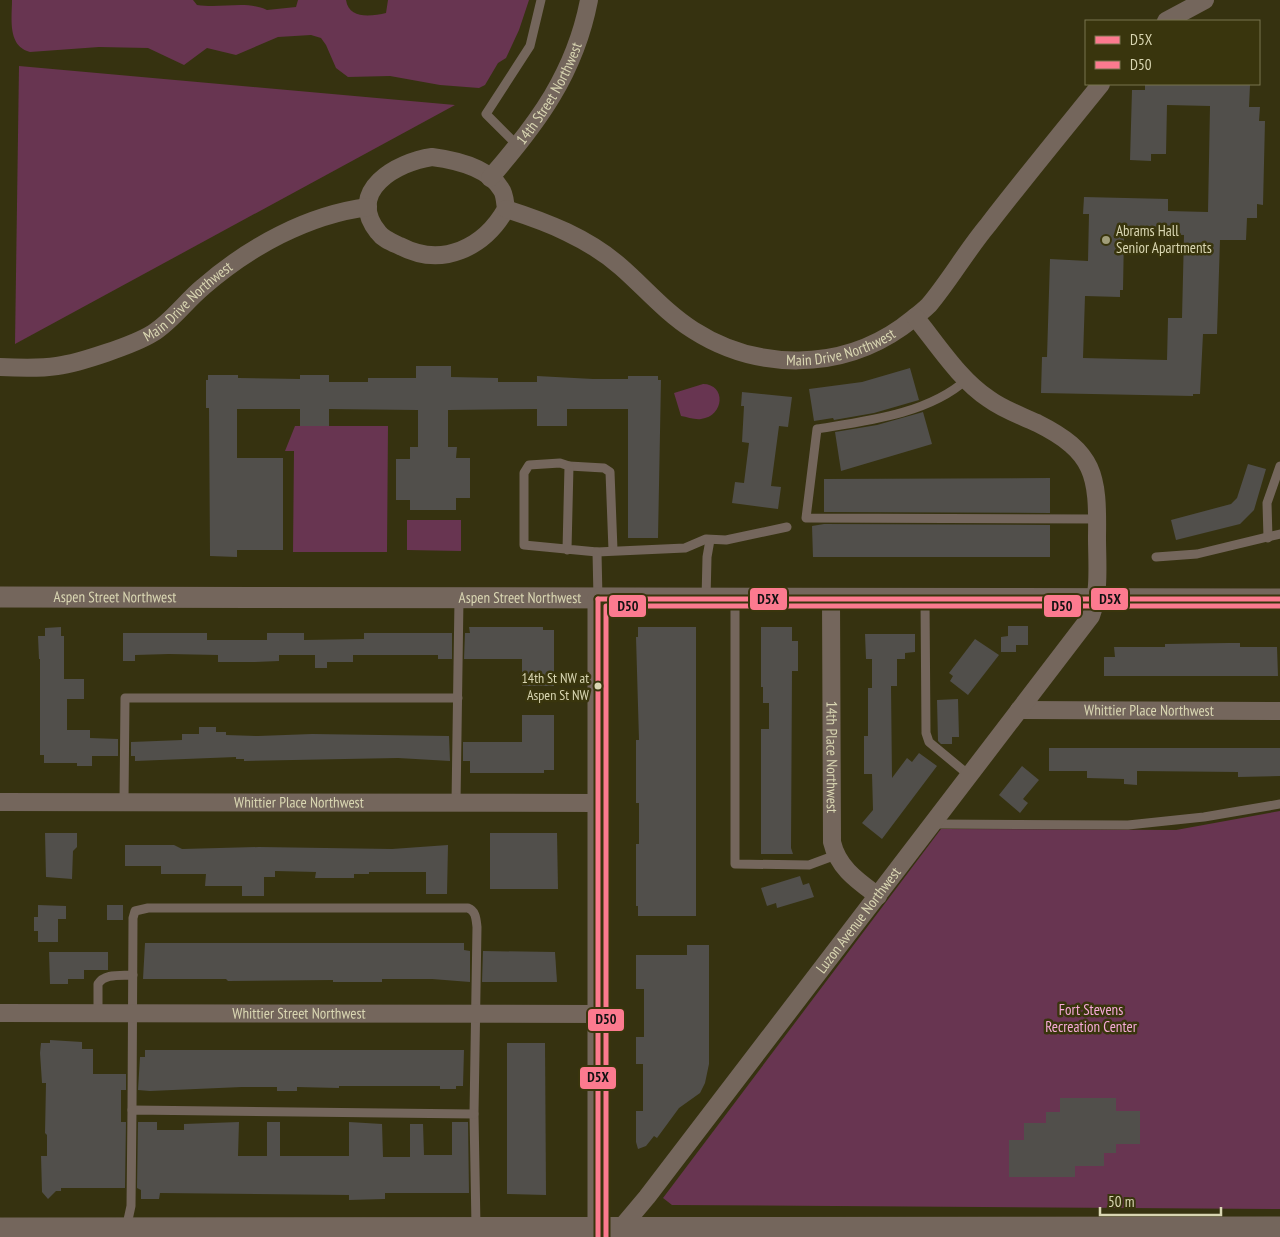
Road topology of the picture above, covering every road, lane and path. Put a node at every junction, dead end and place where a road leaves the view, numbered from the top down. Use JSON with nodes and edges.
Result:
{"nodes":[{"id":1,"x":541,"y":0,"type":"edge"},
{"id":2,"x":589,"y":0,"type":"edge"},
{"id":3,"x":1205,"y":0,"type":"edge"},
{"id":4,"x":1168,"y":20,"type":"edge"},
{"id":5,"x":1100,"y":85,"type":"edge"},
{"id":6,"x":518,"y":146,"type":"junction"},
{"id":7,"x":490,"y":178,"type":"junction"},
{"id":8,"x":368,"y":207,"type":"junction"},
{"id":9,"x":506,"y":209,"type":"junction"},
{"id":10,"x":915,"y":317,"type":"junction"},
{"id":11,"x":0,"y":367,"type":"edge"},
{"id":12,"x":966,"y":380,"type":"junction"},
{"id":13,"x":569,"y":466,"type":"junction"},
{"id":14,"x":1280,"y":466,"type":"edge"},
{"id":15,"x":1098,"y":520,"type":"junction"},
{"id":16,"x":786,"y":527,"type":"dead end"},
{"id":17,"x":1280,"y":534,"type":"edge"},
{"id":18,"x":1268,"y":538,"type":"junction"},
{"id":19,"x":710,"y":540,"type":"junction"},
{"id":20,"x":567,"y":550,"type":"junction"},
{"id":21,"x":613,"y":550,"type":"junction"},
{"id":22,"x":597,"y":552,"type":"junction"},
{"id":23,"x":1156,"y":558,"type":"dead end"},
{"id":24,"x":0,"y":597,"type":"edge"},
{"id":25,"x":459,"y":599,"type":"junction"},
{"id":26,"x":598,"y":599,"type":"junction"},
{"id":27,"x":706,"y":599,"type":"junction"},
{"id":28,"x":736,"y":599,"type":"junction"},
{"id":29,"x":832,"y":599,"type":"junction"},
{"id":30,"x":925,"y":599,"type":"junction"},
{"id":31,"x":1097,"y":599,"type":"junction"},
{"id":32,"x":1280,"y":599,"type":"edge"},
{"id":33,"x":458,"y":698,"type":"junction"},
{"id":34,"x":1019,"y":710,"type":"junction"},
{"id":35,"x":1280,"y":711,"type":"edge"},
{"id":36,"x":970,"y":776,"type":"junction"},
{"id":37,"x":0,"y":802,"type":"edge"},
{"id":38,"x":124,"y":802,"type":"junction"},
{"id":39,"x":456,"y":803,"type":"junction"},
{"id":40,"x":598,"y":803,"type":"junction"},
{"id":41,"x":1280,"y":804,"type":"edge"},
{"id":42,"x":933,"y":824,"type":"junction"},
{"id":43,"x":836,"y":855,"type":"junction"},
{"id":44,"x":878,"y":896,"type":"junction"},
{"id":45,"x":133,"y":976,"type":"junction"},
{"id":46,"x":0,"y":1013,"type":"edge"},
{"id":47,"x":98,"y":1014,"type":"junction"},
{"id":48,"x":133,"y":1014,"type":"junction"},
{"id":49,"x":476,"y":1014,"type":"junction"},
{"id":50,"x":598,"y":1014,"type":"junction"},
{"id":51,"x":132,"y":1110,"type":"junction"},
{"id":52,"x":474,"y":1114,"type":"junction"},
{"id":53,"x":0,"y":1228,"type":"edge"},
{"id":54,"x":476,"y":1228,"type":"junction"},
{"id":55,"x":1269,"y":1230,"type":"edge"},
{"id":56,"x":126,"y":1232,"type":"edge"},
{"id":57,"x":453,"y":1232,"type":"edge"},
{"id":58,"x":607,"y":1232,"type":"edge"}],
"edges":[{"from":1,"to":6,"type":"lane"},
{"from":2,"to":6,"type":"street","name":"14th Street Northwest"},
{"from":3,"to":4,"type":"street"},
{"from":5,"to":10,"type":"street","name":"Main Drive Northwest"},
{"from":6,"to":7,"type":"street","name":"14th Street Northwest"},
{"from":7,"to":8,"type":"street"},
{"from":7,"to":9,"type":"street"},
{"from":8,"to":9,"type":"street"},
{"from":8,"to":11,"type":"street","name":"Main Drive Northwest"},
{"from":9,"to":10,"type":"street","name":"Main Drive Northwest"},
{"from":10,"to":12,"type":"street"},
{"from":12,"to":15,"type":"street"},
{"from":12,"to":15,"type":"lane"},
{"from":13,"to":20,"type":"lane"},
{"from":13,"to":20,"type":"lane"},
{"from":13,"to":21,"type":"lane"},
{"from":14,"to":18,"type":"lane"},
{"from":15,"to":31,"type":"street"},
{"from":16,"to":19,"type":"lane"},
{"from":17,"to":18,"type":"lane"},
{"from":18,"to":23,"type":"lane"},
{"from":19,"to":21,"type":"lane"},
{"from":19,"to":27,"type":"lane"},
{"from":20,"to":22,"type":"lane"},
{"from":21,"to":22,"type":"lane"},
{"from":22,"to":26,"type":"lane"},
{"from":24,"to":25,"type":"street","name":"Aspen Street Northwest"},
{"from":25,"to":26,"type":"street","name":"Aspen Street Northwest"},
{"from":25,"to":33,"type":"lane"},
{"from":26,"to":27,"type":"street","name":"Aspen Street Northwest"},
{"from":26,"to":40,"type":"street"},
{"from":27,"to":28,"type":"street","name":"Aspen Street Northwest"},
{"from":28,"to":29,"type":"street","name":"Aspen Street Northwest"},
{"from":28,"to":43,"type":"lane"},
{"from":29,"to":30,"type":"street","name":"Aspen Street Northwest"},
{"from":29,"to":43,"type":"street","name":"14th Place Northwest"},
{"from":30,"to":31,"type":"street","name":"Aspen Street Northwest"},
{"from":30,"to":36,"type":"lane"},
{"from":31,"to":32,"type":"street","name":"Aspen Street Northwest"},
{"from":31,"to":34,"type":"street","name":"Luzon Avenue Northwest"},
{"from":33,"to":38,"type":"lane"},
{"from":33,"to":39,"type":"lane"},
{"from":34,"to":35,"type":"street","name":"Whittier Place Northwest"},
{"from":34,"to":36,"type":"street","name":"Luzon Avenue Northwest"},
{"from":36,"to":42,"type":"street","name":"Luzon Avenue Northwest"},
{"from":37,"to":38,"type":"street","name":"Whittier Place Northwest"},
{"from":38,"to":39,"type":"street","name":"Whittier Place Northwest"},
{"from":39,"to":40,"type":"street","name":"Whittier Place Northwest"},
{"from":40,"to":50,"type":"street"},
{"from":41,"to":42,"type":"lane"},
{"from":42,"to":44,"type":"street","name":"Luzon Avenue Northwest"},
{"from":43,"to":44,"type":"street","name":"14th Place Northwest"},
{"from":44,"to":58,"type":"street","name":"Luzon Avenue Northwest"},
{"from":45,"to":47,"type":"lane"},
{"from":45,"to":48,"type":"lane"},
{"from":45,"to":49,"type":"lane"},
{"from":46,"to":47,"type":"street","name":"Whittier Street Northwest"},
{"from":47,"to":48,"type":"street","name":"Whittier Street Northwest"},
{"from":48,"to":49,"type":"street","name":"Whittier Street Northwest"},
{"from":48,"to":51,"type":"lane"},
{"from":49,"to":50,"type":"street","name":"Whittier Street Northwest"},
{"from":49,"to":52,"type":"lane"},
{"from":50,"to":58,"type":"street"},
{"from":51,"to":52,"type":"lane"},
{"from":51,"to":56,"type":"lane"},
{"from":52,"to":54,"type":"lane"},
{"from":53,"to":56,"type":"street"},
{"from":54,"to":57,"type":"street"},
{"from":54,"to":58,"type":"street"},
{"from":55,"to":58,"type":"street"},
{"from":56,"to":57,"type":"street"}]}
